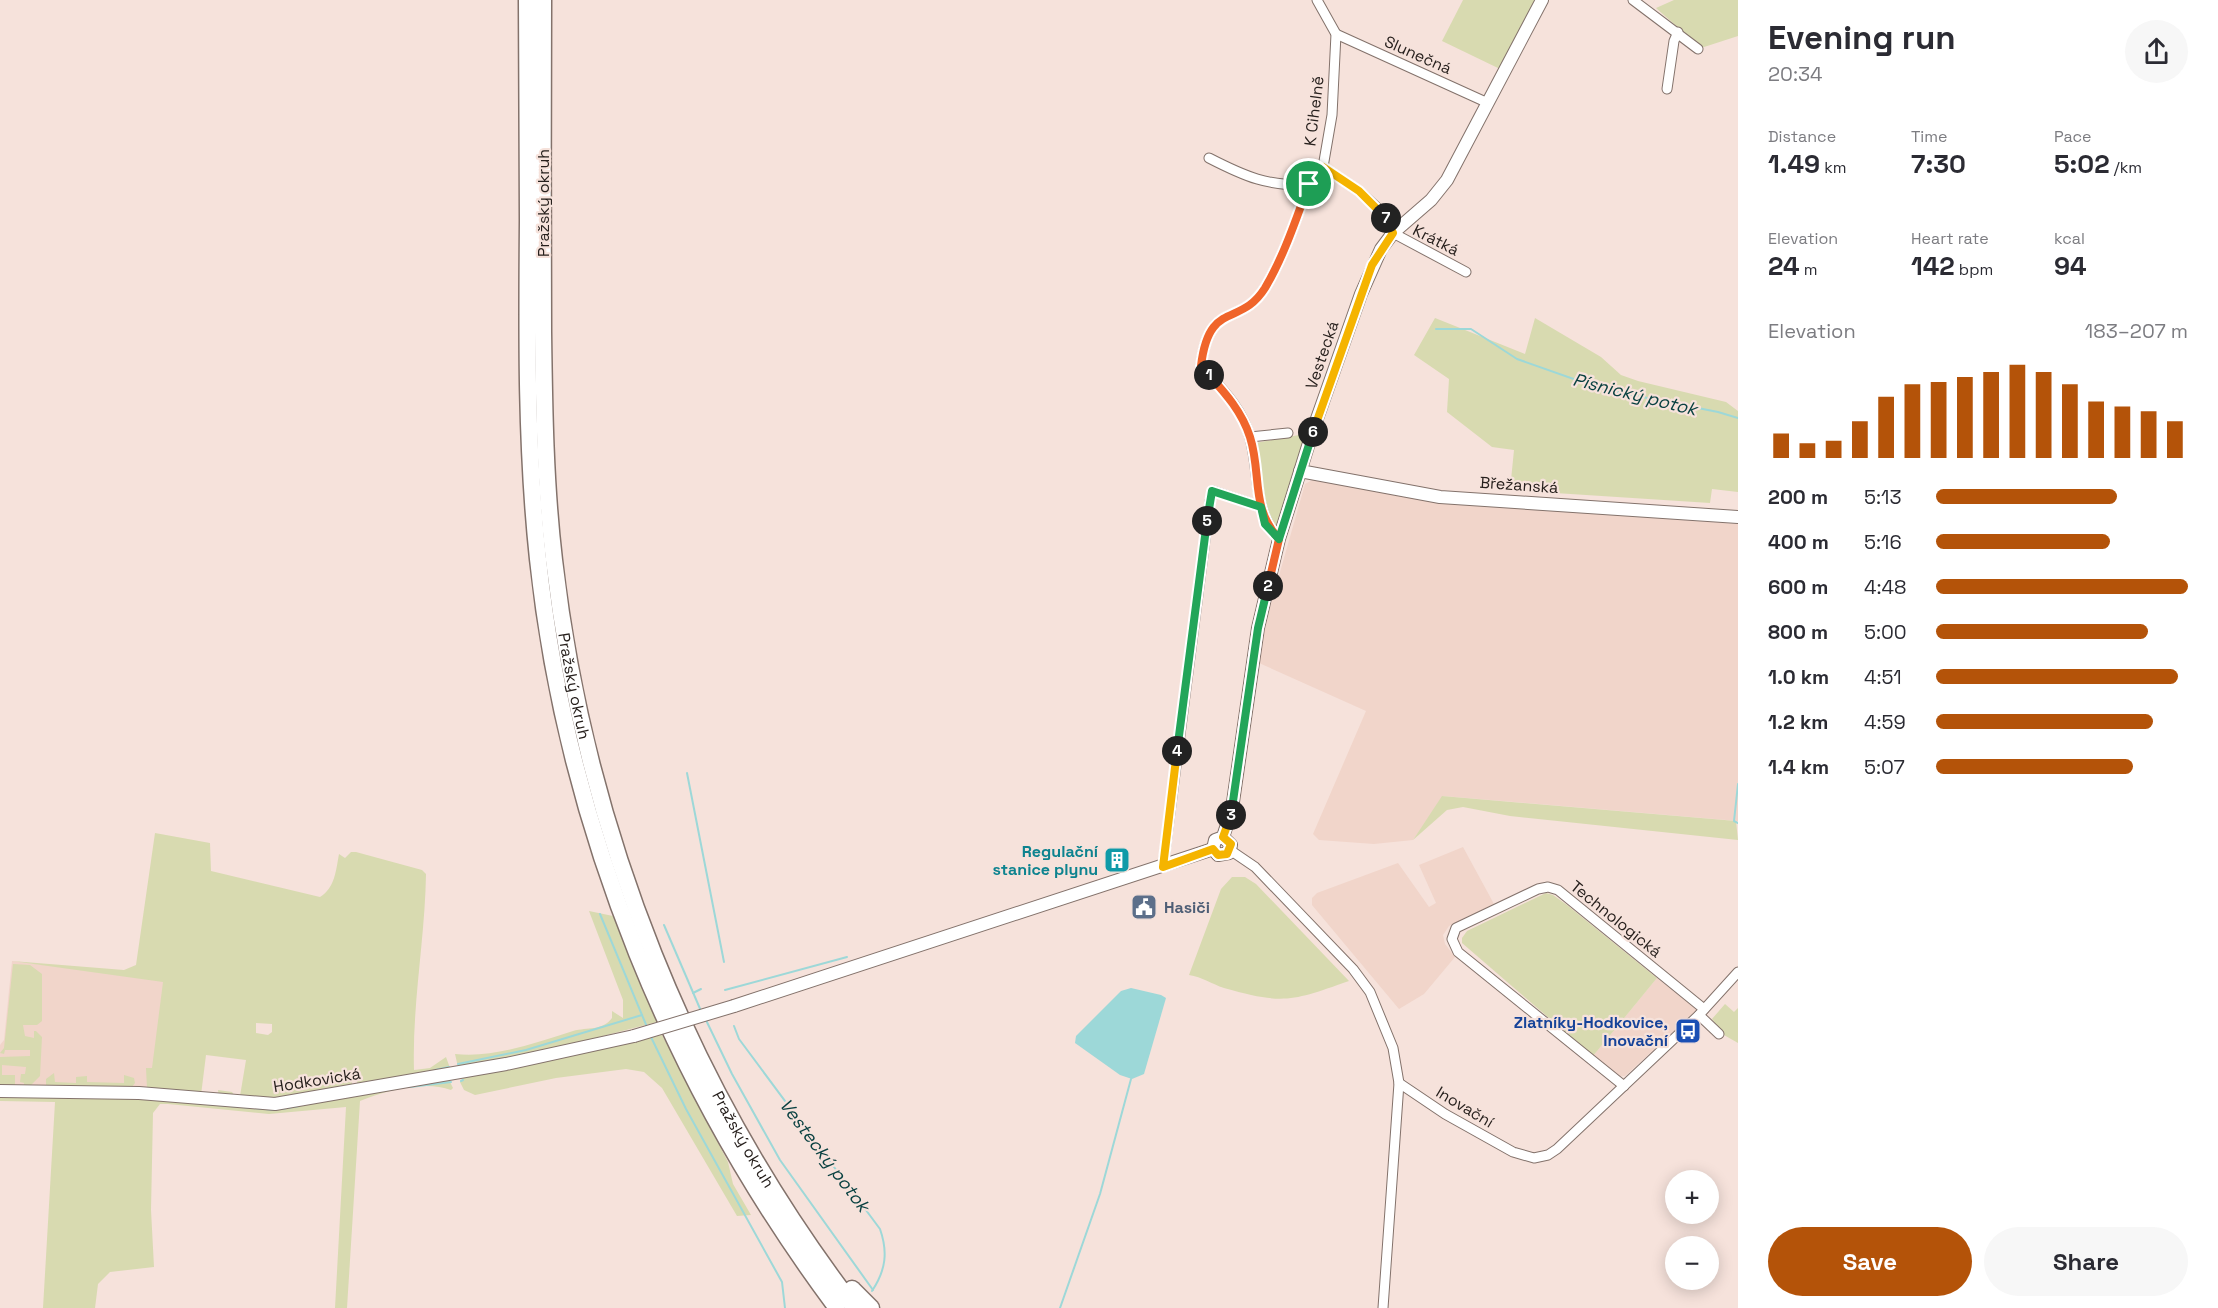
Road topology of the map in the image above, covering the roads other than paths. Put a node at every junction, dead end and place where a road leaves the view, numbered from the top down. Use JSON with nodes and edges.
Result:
{"nodes":[{"id":1,"x":527,"y":0,"type":"edge"},
{"id":2,"x":543,"y":0,"type":"edge"},
{"id":3,"x":1317,"y":0,"type":"edge"},
{"id":4,"x":1542,"y":0,"type":"edge"},
{"id":5,"x":1633,"y":0,"type":"edge"},
{"id":6,"x":1678,"y":32,"type":"junction"},
{"id":7,"x":1336,"y":34,"type":"junction"},
{"id":8,"x":1698,"y":49,"type":"dead end"},
{"id":9,"x":1667,"y":89,"type":"dead end"},
{"id":10,"x":1488,"y":103,"type":"junction"},
{"id":11,"x":1209,"y":158,"type":"dead end"},
{"id":12,"x":1323,"y":167,"type":"junction"},
{"id":13,"x":1309,"y":184,"type":"junction"},
{"id":14,"x":1393,"y":233,"type":"junction"},
{"id":15,"x":1466,"y":272,"type":"dead end"},
{"id":16,"x":1288,"y":433,"type":"dead end"},
{"id":17,"x":1250,"y":438,"type":"junction"},
{"id":18,"x":1300,"y":471,"type":"junction"},
{"id":19,"x":1261,"y":507,"type":"junction"},
{"id":20,"x":1738,"y":517,"type":"edge"},
{"id":21,"x":1279,"y":539,"type":"junction"},
{"id":22,"x":1223,"y":837,"type":"junction"},
{"id":23,"x":1213,"y":849,"type":"junction"},
{"id":24,"x":1230,"y":850,"type":"junction"},
{"id":25,"x":1163,"y":867,"type":"junction"},
{"id":26,"x":1738,"y":972,"type":"edge"},
{"id":27,"x":1701,"y":1012,"type":"junction"},
{"id":28,"x":1719,"y":1035,"type":"dead end"},
{"id":29,"x":1399,"y":1083,"type":"junction"},
{"id":30,"x":1624,"y":1086,"type":"junction"},
{"id":31,"x":0,"y":1092,"type":"edge"},
{"id":32,"x":806,"y":1240,"type":"junction"},
{"id":33,"x":837,"y":1308,"type":"edge"},
{"id":34,"x":855,"y":1308,"type":"edge"},
{"id":35,"x":871,"y":1308,"type":"edge"},
{"id":36,"x":1383,"y":1308,"type":"edge"}],
"edges":[{"from":1,"to":33,"type":"highway","name":"Pražský okruh"},
{"from":2,"to":32,"type":"highway","name":"Pražský okruh"},
{"from":3,"to":7,"type":"street"},
{"from":4,"to":10,"type":"street","name":"Vestecká"},
{"from":5,"to":6,"type":"street"},
{"from":6,"to":8,"type":"street"},
{"from":6,"to":9,"type":"street"},
{"from":7,"to":10,"type":"street","name":"Slunečná"},
{"from":7,"to":12,"type":"street","name":"K Cihelně"},
{"from":10,"to":14,"type":"street","name":"Vestecká"},
{"from":11,"to":13,"type":"street"},
{"from":12,"to":13,"type":"street"},
{"from":12,"to":14,"type":"street","name":"K Cihelně"},
{"from":13,"to":17,"type":"street"},
{"from":14,"to":15,"type":"street","name":"Krátká"},
{"from":14,"to":18,"type":"street","name":"Vestecká"},
{"from":16,"to":17,"type":"street"},
{"from":17,"to":19,"type":"street"},
{"from":18,"to":20,"type":"street","name":"Břežanská"},
{"from":18,"to":21,"type":"street","name":"Vestecká"},
{"from":19,"to":21,"type":"street"},
{"from":19,"to":25,"type":"street"},
{"from":21,"to":22,"type":"street","name":"Vestecká"},
{"from":22,"to":23,"type":"street","name":"Vestecká"},
{"from":22,"to":24,"type":"street"},
{"from":23,"to":24,"type":"street"},
{"from":23,"to":25,"type":"street"},
{"from":24,"to":29,"type":"street"},
{"from":25,"to":31,"type":"street","name":"Hodkovická","bridge":true},
{"from":26,"to":27,"type":"street","name":"Inovační"},
{"from":27,"to":28,"type":"street"},
{"from":27,"to":30,"type":"street","name":"Inovační"},
{"from":27,"to":30,"type":"street","name":"Technologická"},
{"from":29,"to":30,"type":"street","name":"Inovační"},
{"from":29,"to":36,"type":"street"},
{"from":32,"to":34,"type":"highway","name":"Pražský okruh"},
{"from":32,"to":35,"type":"highway"}]}
